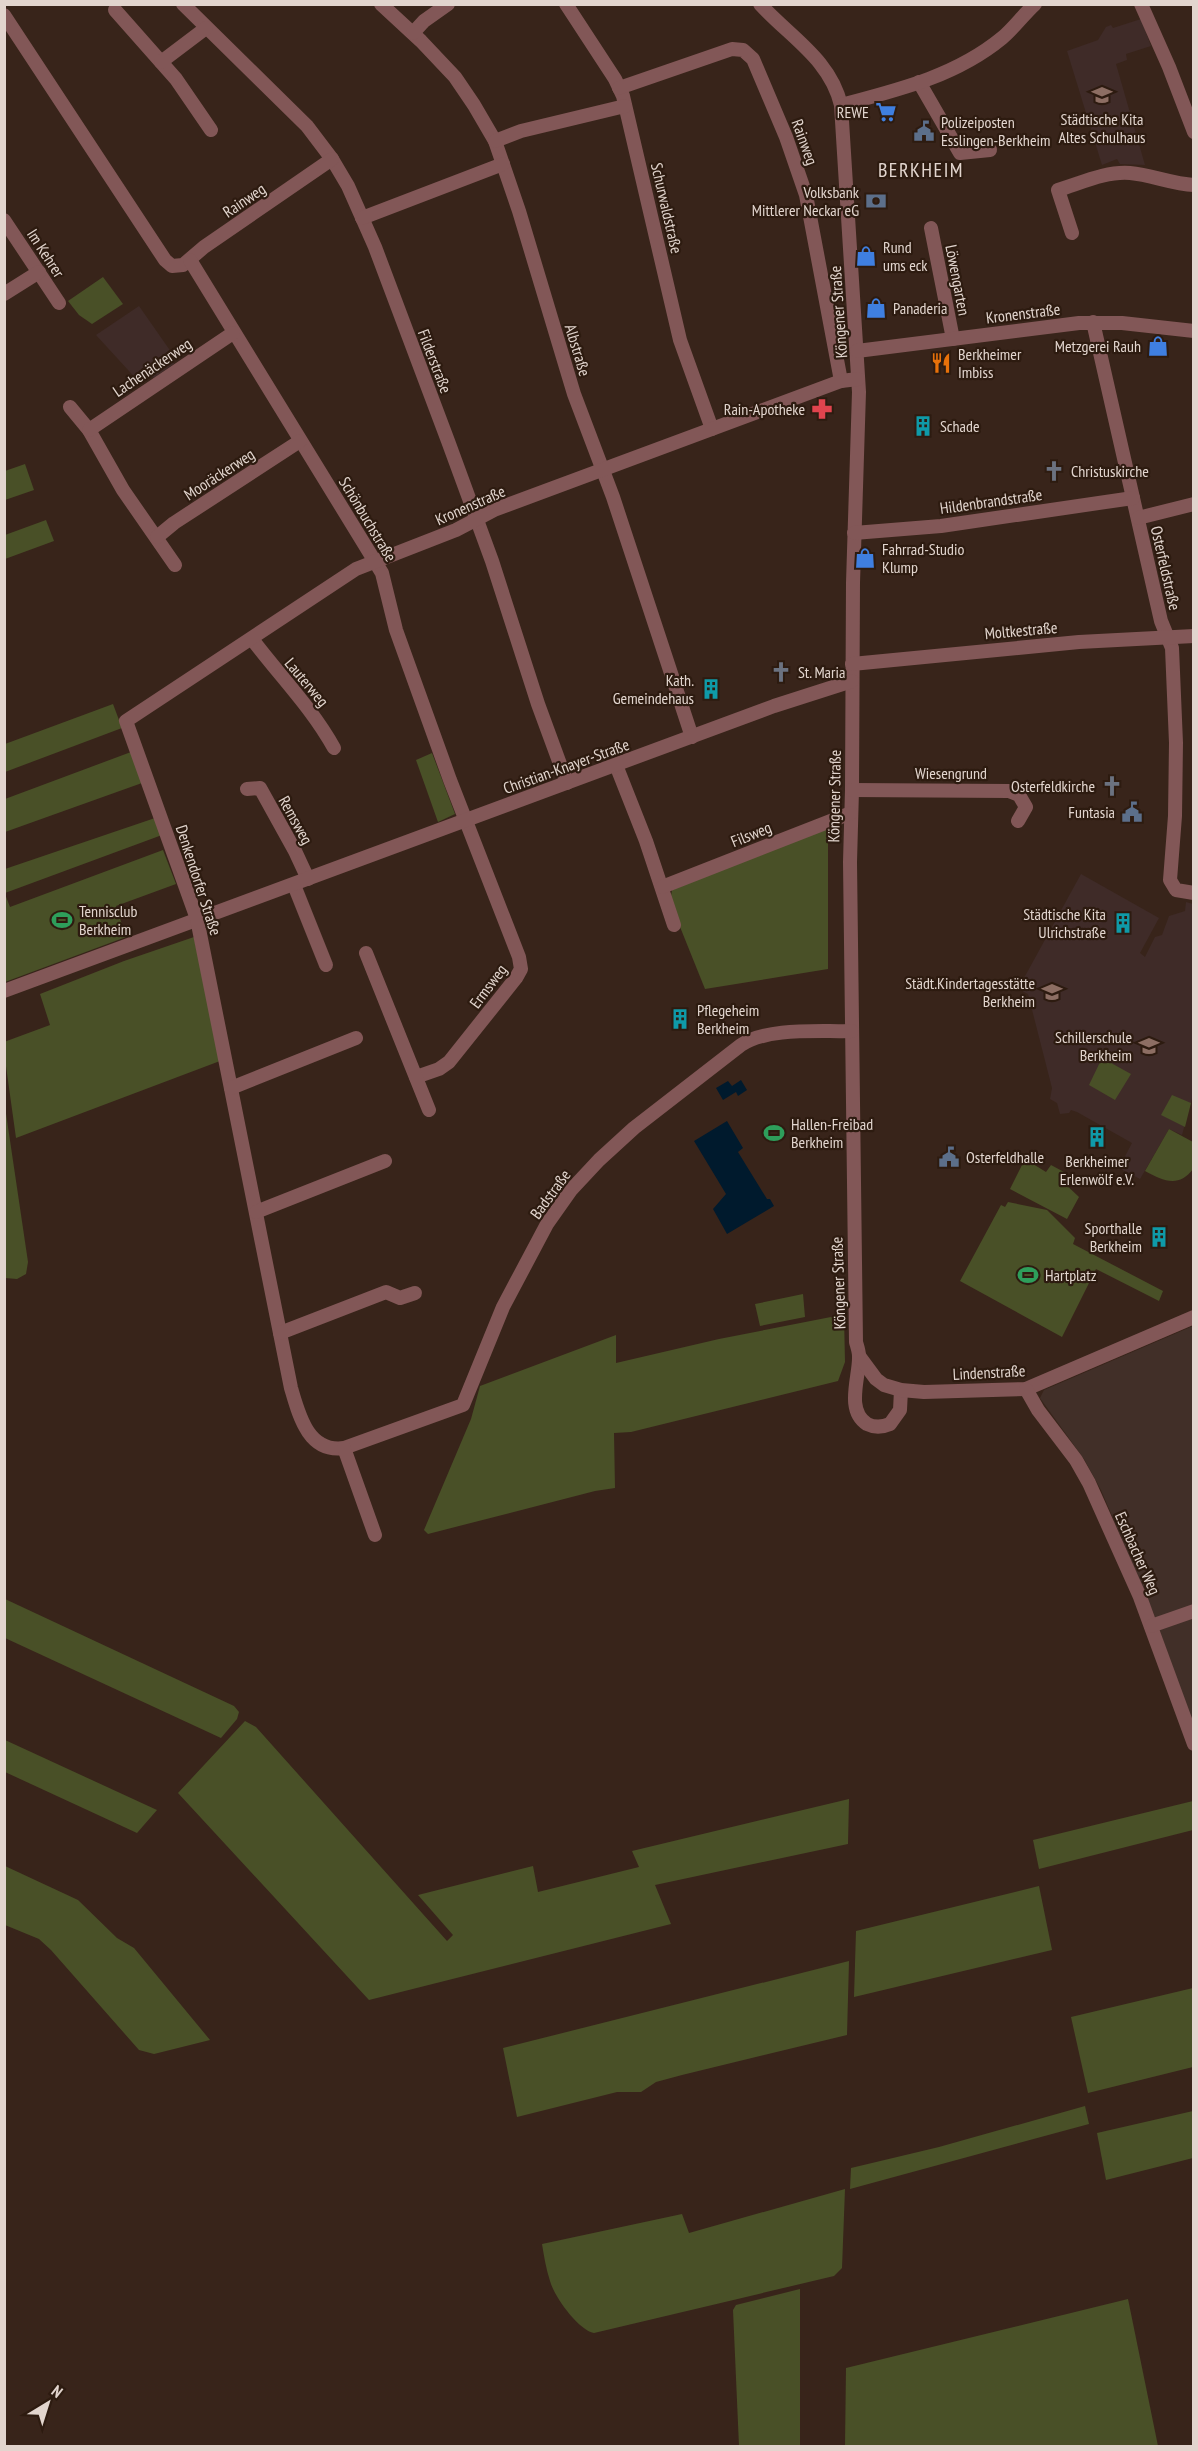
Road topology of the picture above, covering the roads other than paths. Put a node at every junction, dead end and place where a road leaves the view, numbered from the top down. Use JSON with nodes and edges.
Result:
{"nodes":[{"id":1,"x":183,"y":4,"type":"edge"},
{"id":2,"x":381,"y":4,"type":"edge"},
{"id":3,"x":448,"y":4,"type":"edge"},
{"id":4,"x":566,"y":4,"type":"edge"},
{"id":5,"x":760,"y":4,"type":"edge"},
{"id":6,"x":1035,"y":4,"type":"edge"},
{"id":7,"x":1141,"y":4,"type":"edge"},
{"id":8,"x":115,"y":10,"type":"dead end"},
{"id":9,"x":4,"y":15,"type":"edge"},
{"id":10,"x":206,"y":28,"type":"junction"},
{"id":11,"x":413,"y":33,"type":"junction"},
{"id":12,"x":161,"y":62,"type":"junction"},
{"id":13,"x":919,"y":82,"type":"junction"},
{"id":14,"x":619,"y":88,"type":"junction"},
{"id":15,"x":841,"y":105,"type":"junction"},
{"id":16,"x":626,"y":106,"type":"junction"},
{"id":17,"x":211,"y":129,"type":"dead end"},
{"id":18,"x":1194,"y":132,"type":"edge"},
{"id":19,"x":495,"y":141,"type":"junction"},
{"id":20,"x":990,"y":150,"type":"dead end"},
{"id":21,"x":332,"y":159,"type":"junction"},
{"id":22,"x":503,"y":164,"type":"junction"},
{"id":23,"x":1194,"y":185,"type":"edge"},
{"id":24,"x":362,"y":218,"type":"junction"},
{"id":25,"x":4,"y":220,"type":"edge"},
{"id":26,"x":932,"y":228,"type":"dead end"},
{"id":27,"x":1072,"y":233,"type":"dead end"},
{"id":28,"x":190,"y":260,"type":"junction"},
{"id":29,"x":39,"y":272,"type":"junction"},
{"id":30,"x":4,"y":294,"type":"edge"},
{"id":31,"x":59,"y":303,"type":"dead end"},
{"id":32,"x":1093,"y":322,"type":"junction"},
{"id":33,"x":1194,"y":331,"type":"edge"},
{"id":34,"x":233,"y":333,"type":"junction"},
{"id":35,"x":953,"y":339,"type":"junction"},
{"id":36,"x":857,"y":351,"type":"junction"},
{"id":37,"x":858,"y":379,"type":"junction"},
{"id":38,"x":841,"y":381,"type":"junction"},
{"id":39,"x":70,"y":407,"type":"dead end"},
{"id":40,"x":712,"y":429,"type":"junction"},
{"id":41,"x":88,"y":430,"type":"junction"},
{"id":42,"x":300,"y":441,"type":"junction"},
{"id":43,"x":602,"y":471,"type":"junction"},
{"id":44,"x":1133,"y":498,"type":"junction"},
{"id":45,"x":1194,"y":504,"type":"edge"},
{"id":46,"x":1138,"y":518,"type":"junction"},
{"id":47,"x":477,"y":520,"type":"junction"},
{"id":48,"x":854,"y":533,"type":"junction"},
{"id":49,"x":157,"y":537,"type":"junction"},
{"id":50,"x":375,"y":561,"type":"junction"},
{"id":51,"x":175,"y":565,"type":"dead end"},
{"id":52,"x":1194,"y":636,"type":"edge"},
{"id":53,"x":1168,"y":637,"type":"junction"},
{"id":54,"x":252,"y":639,"type":"junction"},
{"id":55,"x":852,"y":664,"type":"junction"},
{"id":56,"x":852,"y":681,"type":"junction"},
{"id":57,"x":126,"y":721,"type":"joint"},
{"id":58,"x":692,"y":737,"type":"junction"},
{"id":59,"x":334,"y":748,"type":"dead end"},
{"id":60,"x":616,"y":765,"type":"junction"},
{"id":61,"x":567,"y":783,"type":"junction"},
{"id":62,"x":247,"y":789,"type":"dead end"},
{"id":63,"x":852,"y":790,"type":"junction"},
{"id":64,"x":851,"y":813,"type":"junction"},
{"id":65,"x":465,"y":821,"type":"junction"},
{"id":66,"x":1018,"y":821,"type":"dead end"},
{"id":67,"x":308,"y":879,"type":"junction"},
{"id":68,"x":294,"y":885,"type":"junction"},
{"id":69,"x":662,"y":887,"type":"junction"},
{"id":70,"x":1187,"y":892,"type":"edge"},
{"id":71,"x":197,"y":919,"type":"junction"},
{"id":72,"x":674,"y":925,"type":"dead end"},
{"id":73,"x":366,"y":953,"type":"dead end"},
{"id":74,"x":326,"y":965,"type":"dead end"},
{"id":75,"x":4,"y":991,"type":"edge"},
{"id":76,"x":852,"y":1031,"type":"junction"},
{"id":77,"x":356,"y":1038,"type":"dead end"},
{"id":78,"x":416,"y":1077,"type":"junction"},
{"id":79,"x":231,"y":1088,"type":"junction"},
{"id":80,"x":429,"y":1110,"type":"dead end"},
{"id":81,"x":386,"y":1161,"type":"dead end"},
{"id":82,"x":256,"y":1212,"type":"junction"},
{"id":83,"x":415,"y":1293,"type":"dead end"},
{"id":84,"x":1194,"y":1317,"type":"edge"},
{"id":85,"x":280,"y":1333,"type":"junction"},
{"id":86,"x":859,"y":1356,"type":"junction"},
{"id":87,"x":1026,"y":1389,"type":"junction"},
{"id":88,"x":901,"y":1390,"type":"junction"},
{"id":89,"x":344,"y":1448,"type":"junction"},
{"id":90,"x":375,"y":1535,"type":"dead end"},
{"id":91,"x":1194,"y":1611,"type":"edge"},
{"id":92,"x":1151,"y":1626,"type":"junction"},
{"id":93,"x":1194,"y":1744,"type":"edge"}],
"edges":[{"from":1,"to":10,"type":"street","name":"Filderstraße"},
{"from":2,"to":11,"type":"street","name":"Albstraße"},
{"from":3,"to":11,"type":"street"},
{"from":4,"to":14,"type":"street","name":"Schurwaldstraße"},
{"from":5,"to":15,"type":"street","name":"Köngener Straße"},
{"from":6,"to":13,"type":"street"},
{"from":7,"to":18,"type":"street"},
{"from":8,"to":12,"type":"street"},
{"from":9,"to":28,"type":"street","name":"Rainweg"},
{"from":10,"to":12,"type":"street"},
{"from":10,"to":21,"type":"street","name":"Filderstraße"},
{"from":11,"to":19,"type":"street","name":"Albstraße"},
{"from":12,"to":17,"type":"street"},
{"from":13,"to":15,"type":"street"},
{"from":13,"to":20,"type":"street"},
{"from":14,"to":16,"type":"street","name":"Schurwaldstraße"},
{"from":14,"to":38,"type":"street","name":"Rainweg"},
{"from":15,"to":36,"type":"street","name":"Köngener Straße"},
{"from":16,"to":19,"type":"street"},
{"from":16,"to":40,"type":"street","name":"Schurwaldstraße"},
{"from":19,"to":22,"type":"street","name":"Albstraße"},
{"from":21,"to":24,"type":"street","name":"Filderstraße"},
{"from":21,"to":28,"type":"street","name":"Rainweg"},
{"from":22,"to":24,"type":"street"},
{"from":22,"to":43,"type":"street","name":"Albstraße"},
{"from":23,"to":27,"type":"street"},
{"from":24,"to":47,"type":"street","name":"Filderstraße"},
{"from":25,"to":29,"type":"street","name":"Im Kehrer"},
{"from":26,"to":35,"type":"street","name":"Löwengarten"},
{"from":28,"to":34,"type":"street","name":"Schönbuchstraße"},
{"from":29,"to":30,"type":"street"},
{"from":29,"to":31,"type":"street","name":"Im Kehrer"},
{"from":32,"to":33,"type":"street","name":"Kronenstraße"},
{"from":32,"to":35,"type":"street","name":"Kronenstraße"},
{"from":32,"to":44,"type":"street","name":"Osterfeldstraße"},
{"from":34,"to":41,"type":"street","name":"Lachenäckerweg"},
{"from":34,"to":42,"type":"street","name":"Schönbuchstraße"},
{"from":35,"to":36,"type":"street","name":"Kronenstraße"},
{"from":36,"to":37,"type":"street","name":"Köngener Straße"},
{"from":37,"to":38,"type":"street","name":"Kronenstraße"},
{"from":37,"to":48,"type":"street","name":"Köngener Straße"},
{"from":38,"to":40,"type":"street","name":"Kronenstraße"},
{"from":39,"to":41,"type":"street"},
{"from":40,"to":43,"type":"street","name":"Kronenstraße"},
{"from":41,"to":49,"type":"street"},
{"from":42,"to":49,"type":"street","name":"Mooräckerweg"},
{"from":42,"to":50,"type":"street","name":"Schönbuchstraße"},
{"from":43,"to":47,"type":"street","name":"Kronenstraße"},
{"from":43,"to":58,"type":"street","name":"Albstraße"},
{"from":44,"to":46,"type":"street","name":"Osterfeldstraße"},
{"from":44,"to":48,"type":"street","name":"Hildenbrandstraße"},
{"from":45,"to":46,"type":"street"},
{"from":46,"to":53,"type":"street","name":"Osterfeldstraße"},
{"from":47,"to":50,"type":"street","name":"Kronenstraße"},
{"from":47,"to":61,"type":"street","name":"Filderstraße"},
{"from":48,"to":55,"type":"street","name":"Köngener Straße"},
{"from":49,"to":51,"type":"street"},
{"from":50,"to":54,"type":"street","name":"Kronenstraße"},
{"from":50,"to":65,"type":"street","name":"Schönbuchstraße"},
{"from":52,"to":53,"type":"street","name":"Moltkestraße"},
{"from":53,"to":55,"type":"street","name":"Moltkestraße"},
{"from":53,"to":70,"type":"street","name":"Osterfeldstraße"},
{"from":54,"to":57,"type":"street","name":"Kronenstraße"},
{"from":54,"to":59,"type":"street","name":"Lauterweg"},
{"from":55,"to":56,"type":"street","name":"Köngener Straße"},
{"from":56,"to":58,"type":"street","name":"Christian-Knayer-Straße"},
{"from":56,"to":63,"type":"street","name":"Köngener Straße"},
{"from":57,"to":71,"type":"street","name":"Denkendorfer Straße"},
{"from":58,"to":60,"type":"street","name":"Christian-Knayer-Straße"},
{"from":60,"to":61,"type":"street","name":"Christian-Knayer-Straße"},
{"from":60,"to":69,"type":"street"},
{"from":61,"to":65,"type":"street","name":"Christian-Knayer-Straße"},
{"from":62,"to":67,"type":"street","name":"Remsweg"},
{"from":63,"to":64,"type":"street","name":"Köngener Straße"},
{"from":63,"to":66,"type":"street","name":"Wiesengrund"},
{"from":64,"to":69,"type":"street","name":"Filsweg"},
{"from":64,"to":76,"type":"street","name":"Köngener Straße"},
{"from":65,"to":67,"type":"street","name":"Christian-Knayer-Straße"},
{"from":65,"to":78,"type":"street","name":"Ermsweg"},
{"from":67,"to":68,"type":"street","name":"Christian-Knayer-Straße"},
{"from":68,"to":71,"type":"street","name":"Christian-Knayer-Straße"},
{"from":68,"to":74,"type":"street"},
{"from":69,"to":72,"type":"street"},
{"from":71,"to":75,"type":"street","name":"Christian-Knayer-Straße"},
{"from":71,"to":79,"type":"street","name":"Denkendorfer Straße"},
{"from":73,"to":78,"type":"street"},
{"from":76,"to":86,"type":"street","name":"Köngener Straße"},
{"from":76,"to":89,"type":"street","name":"Badstraße"},
{"from":77,"to":79,"type":"street"},
{"from":78,"to":80,"type":"street"},
{"from":79,"to":82,"type":"street","name":"Denkendorfer Straße"},
{"from":81,"to":82,"type":"street"},
{"from":82,"to":85,"type":"street","name":"Denkendorfer Straße"},
{"from":83,"to":85,"type":"street"},
{"from":84,"to":87,"type":"street","name":"Lindenstraße"},
{"from":85,"to":89,"type":"street","name":"Denkendorfer Straße"},
{"from":86,"to":88,"type":"street","name":"Lindenstraße"},
{"from":86,"to":88,"type":"street","name":"Köngener Straße"},
{"from":87,"to":88,"type":"street","name":"Lindenstraße"},
{"from":87,"to":92,"type":"street","name":"Eschbacher Weg"},
{"from":89,"to":90,"type":"street"},
{"from":91,"to":92,"type":"street"},
{"from":92,"to":93,"type":"street","name":"Eschbacher Weg"}]}
